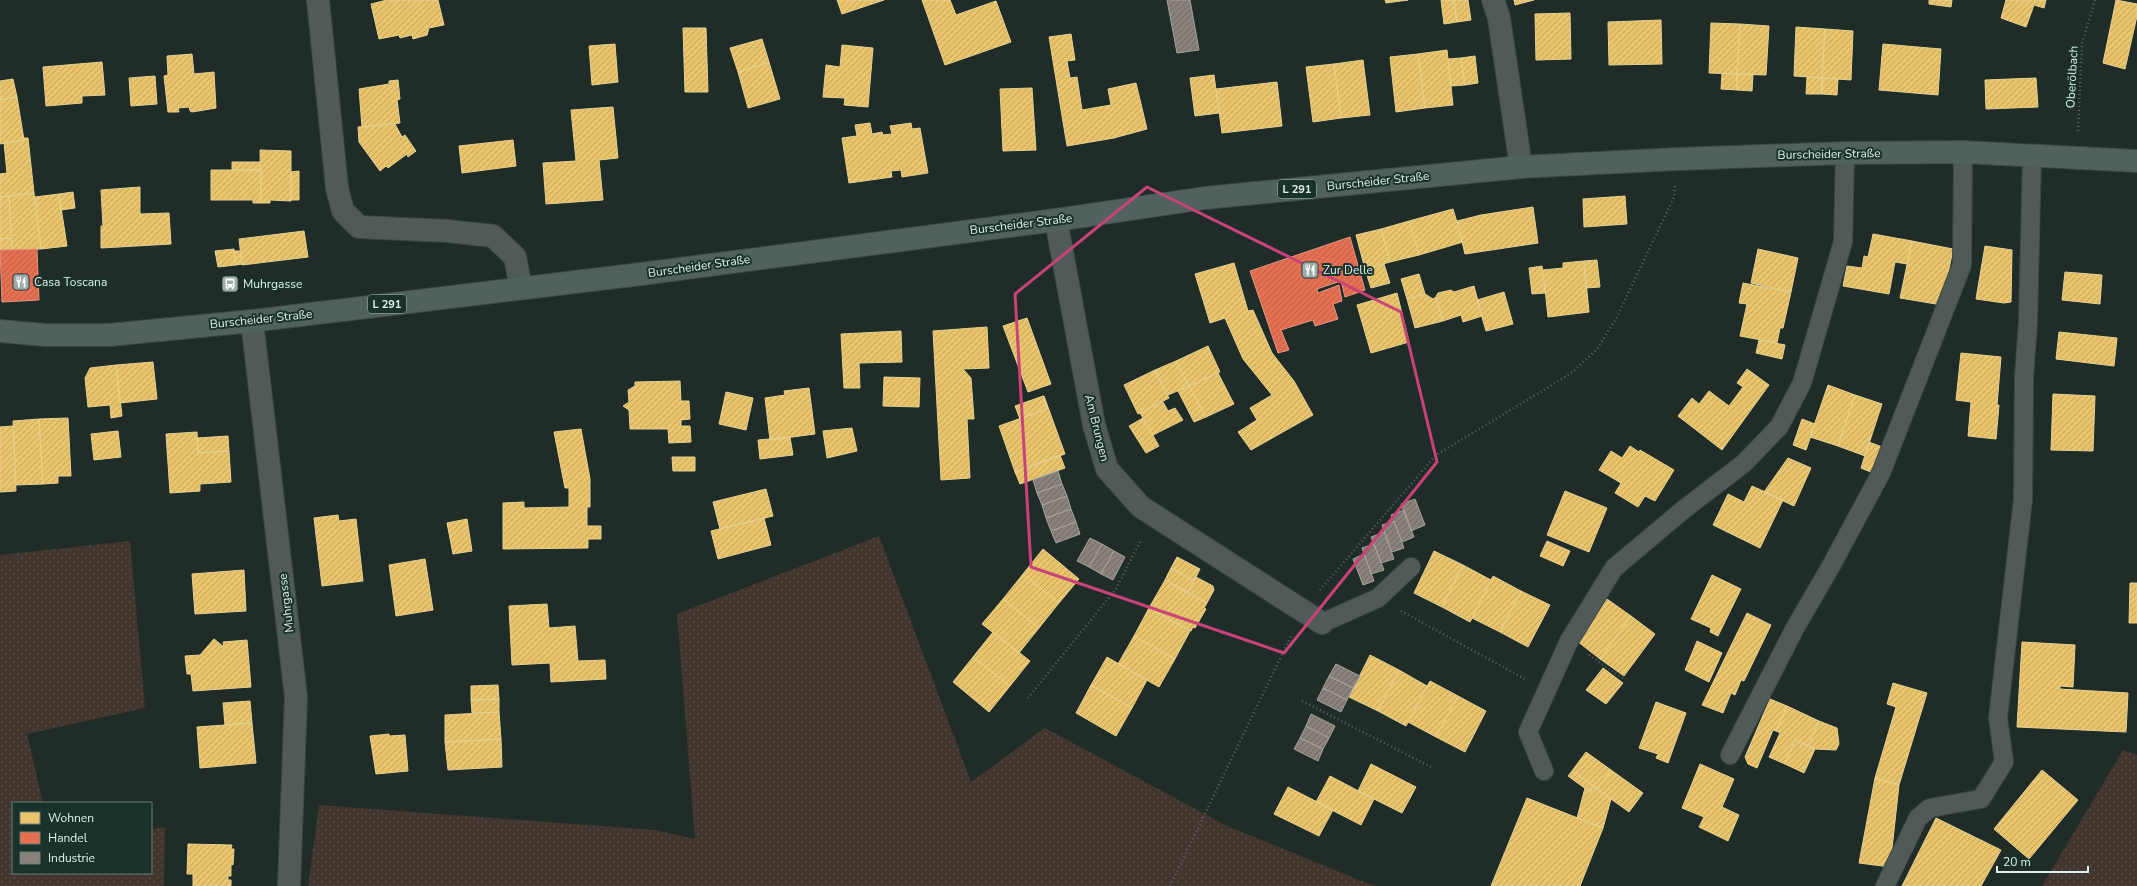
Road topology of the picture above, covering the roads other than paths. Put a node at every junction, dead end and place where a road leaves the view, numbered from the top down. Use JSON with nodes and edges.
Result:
{"nodes":[{"id":1,"x":318,"y":0,"type":"edge"},
{"id":2,"x":1493,"y":0,"type":"edge"},
{"id":3,"x":1963,"y":152,"type":"junction"},
{"id":4,"x":1845,"y":153,"type":"junction"},
{"id":5,"x":2032,"y":155,"type":"junction"},
{"id":6,"x":2137,"y":161,"type":"edge"},
{"id":7,"x":1521,"y":167,"type":"junction"},
{"id":8,"x":1056,"y":220,"type":"junction"},
{"id":9,"x":521,"y":288,"type":"junction"},
{"id":10,"x":252,"y":321,"type":"junction"},
{"id":11,"x":0,"y":331,"type":"edge"},
{"id":12,"x":1411,"y":567,"type":"dead end"},
{"id":13,"x":1322,"y":623,"type":"joint"},
{"id":14,"x":1730,"y":755,"type":"dead end"},
{"id":15,"x":1544,"y":771,"type":"dead end"},
{"id":16,"x":289,"y":886,"type":"edge"},
{"id":17,"x":1885,"y":886,"type":"edge"}],
"edges":[{"from":1,"to":9,"type":"street"},
{"from":2,"to":7,"type":"street"},
{"from":3,"to":4,"type":"main road","name":"Burscheider Straße","number":"L 291"},
{"from":3,"to":5,"type":"main road","name":"Burscheider Straße","number":"L 291"},
{"from":3,"to":14,"type":"lane"},
{"from":4,"to":7,"type":"main road","name":"Burscheider Straße","number":"L 291"},
{"from":4,"to":15,"type":"lane"},
{"from":5,"to":6,"type":"main road","name":"Burscheider Straße","number":"L 291"},
{"from":5,"to":17,"type":"lane"},
{"from":7,"to":8,"type":"main road","name":"Burscheider Straße","number":"L 291"},
{"from":8,"to":9,"type":"main road","name":"Burscheider Straße","number":"L 291"},
{"from":8,"to":13,"type":"street","name":"Am Brungen"},
{"from":9,"to":10,"type":"main road","name":"Burscheider Straße","number":"L 291"},
{"from":10,"to":11,"type":"main road","name":"Burscheider Straße","number":"L 291"},
{"from":10,"to":16,"type":"street","name":"Muhrgasse"},
{"from":12,"to":13,"type":"lane"}]}
